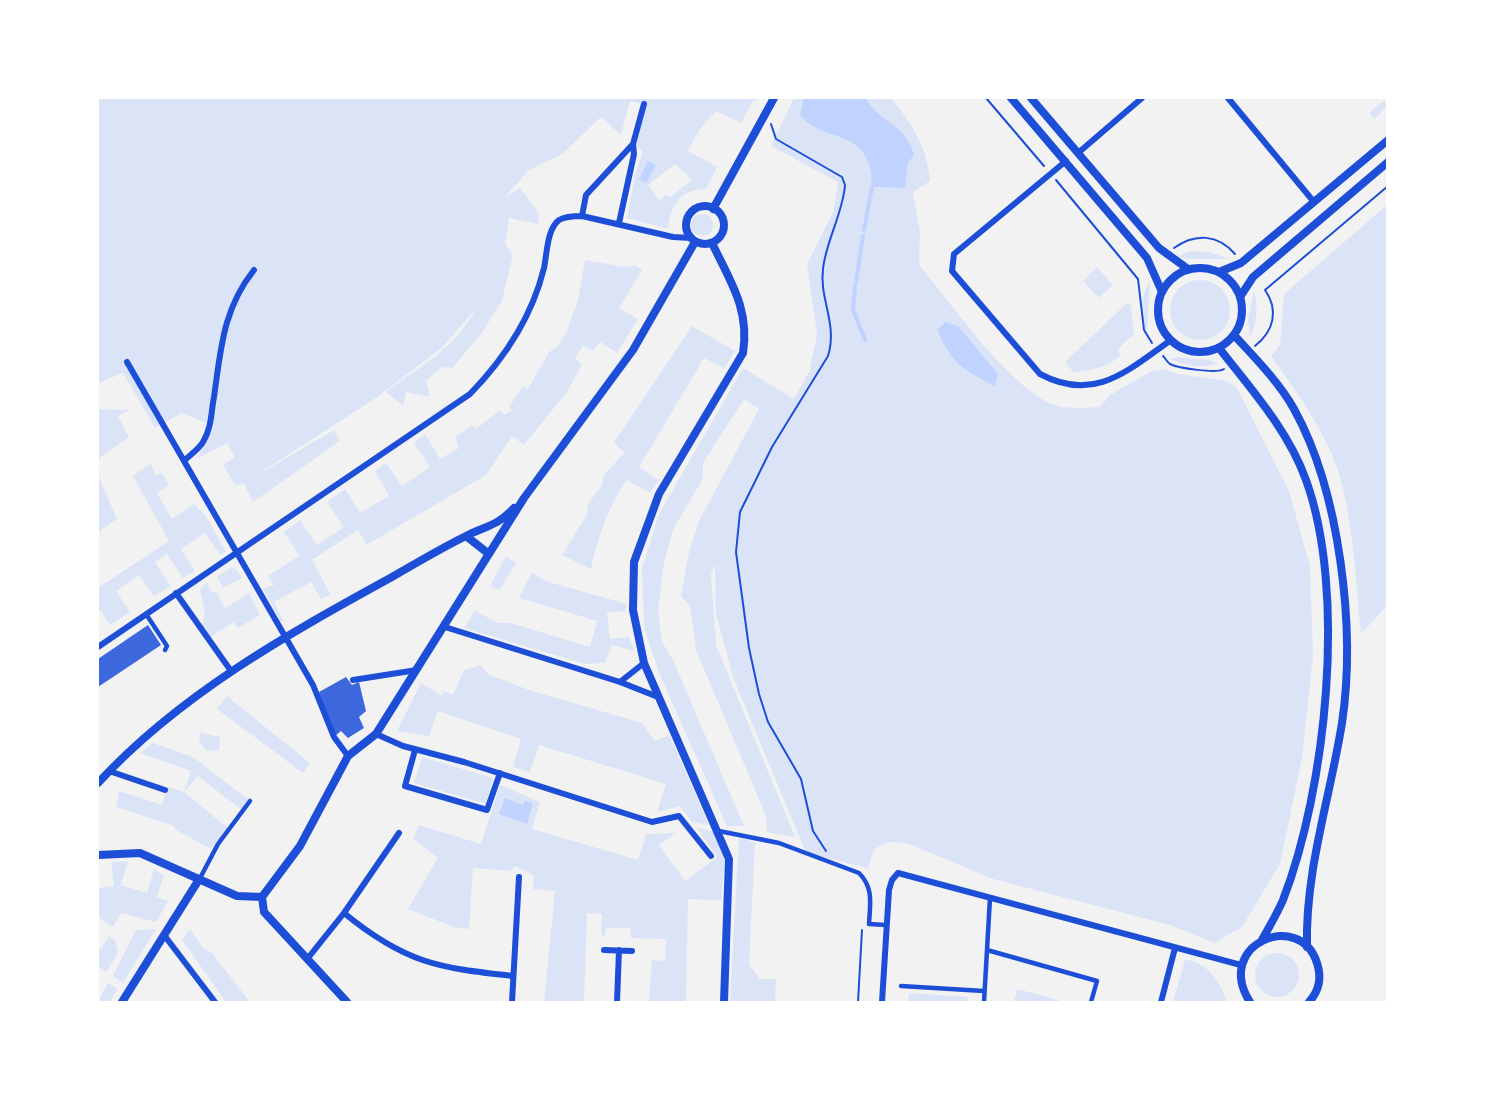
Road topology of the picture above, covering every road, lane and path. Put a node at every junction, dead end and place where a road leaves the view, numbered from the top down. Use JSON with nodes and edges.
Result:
{"nodes":[{"id":1,"x":774,"y":98,"type":"edge"},
{"id":2,"x":986,"y":98,"type":"edge"},
{"id":3,"x":1011,"y":98,"type":"edge"},
{"id":4,"x":1031,"y":98,"type":"edge"},
{"id":5,"x":1142,"y":98,"type":"edge"},
{"id":6,"x":1228,"y":98,"type":"edge"},
{"id":7,"x":644,"y":104,"type":"dead end"},
{"id":8,"x":774,"y":118,"type":"dead end"},
{"id":9,"x":1388,"y":140,"type":"edge"},
{"id":10,"x":633,"y":144,"type":"junction"},
{"id":11,"x":1078,"y":153,"type":"junction"},
{"id":12,"x":1066,"y":161,"type":"junction"},
{"id":13,"x":1388,"y":162,"type":"edge"},
{"id":14,"x":1051,"y":174,"type":"junction"},
{"id":15,"x":1314,"y":202,"type":"junction"},
{"id":16,"x":713,"y":209,"type":"junction"},
{"id":17,"x":582,"y":216,"type":"junction"},
{"id":18,"x":619,"y":223,"type":"junction"},
{"id":19,"x":693,"y":240,"type":"junction"},
{"id":20,"x":712,"y":243,"type":"junction"},
{"id":21,"x":1166,"y":255,"type":"junction"},
{"id":22,"x":1241,"y":262,"type":"junction"},
{"id":23,"x":1152,"y":266,"type":"junction"},
{"id":24,"x":1188,"y":269,"type":"junction"},
{"id":25,"x":254,"y":270,"type":"dead end"},
{"id":26,"x":1219,"y":272,"type":"junction"},
{"id":27,"x":1253,"y":277,"type":"junction"},
{"id":28,"x":1265,"y":290,"type":"dead end"},
{"id":29,"x":1162,"y":292,"type":"junction"},
{"id":30,"x":1240,"y":297,"type":"junction"},
{"id":31,"x":1234,"y":335,"type":"junction"},
{"id":32,"x":1171,"y":340,"type":"junction"},
{"id":33,"x":1219,"y":348,"type":"junction"},
{"id":34,"x":127,"y":362,"type":"dead end"},
{"id":35,"x":184,"y":461,"type":"junction"},
{"id":36,"x":524,"y":498,"type":"junction"},
{"id":37,"x":466,"y":536,"type":"junction"},
{"id":38,"x":235,"y":553,"type":"junction"},
{"id":39,"x":489,"y":554,"type":"junction"},
{"id":40,"x":176,"y":593,"type":"junction"},
{"id":41,"x":146,"y":614,"type":"junction"},
{"id":42,"x":445,"y":627,"type":"junction"},
{"id":43,"x":284,"y":638,"type":"junction"},
{"id":44,"x":98,"y":647,"type":"edge"},
{"id":45,"x":165,"y":650,"type":"dead end"},
{"id":46,"x":644,"y":663,"type":"junction"},
{"id":47,"x":418,"y":670,"type":"junction"},
{"id":48,"x":231,"y":671,"type":"junction"},
{"id":49,"x":353,"y":680,"type":"dead end"},
{"id":50,"x":620,"y":682,"type":"junction"},
{"id":51,"x":658,"y":697,"type":"junction"},
{"id":52,"x":376,"y":734,"type":"junction"},
{"id":53,"x":415,"y":750,"type":"junction"},
{"id":54,"x":348,"y":756,"type":"junction"},
{"id":55,"x":109,"y":771,"type":"junction"},
{"id":56,"x":500,"y":773,"type":"junction"},
{"id":57,"x":99,"y":779,"type":"edge"},
{"id":58,"x":165,"y":790,"type":"dead end"},
{"id":59,"x":250,"y":801,"type":"dead end"},
{"id":60,"x":719,"y":831,"type":"junction"},
{"id":61,"x":399,"y":833,"type":"dead end"},
{"id":62,"x":98,"y":855,"type":"edge"},
{"id":63,"x":830,"y":855,"type":"dead end"},
{"id":64,"x":711,"y":856,"type":"dead end"},
{"id":65,"x":519,"y":877,"type":"dead end"},
{"id":66,"x":198,"y":881,"type":"junction"},
{"id":67,"x":262,"y":897,"type":"junction"},
{"id":68,"x":990,"y":898,"type":"junction"},
{"id":69,"x":344,"y":913,"type":"junction"},
{"id":70,"x":863,"y":924,"type":"dead end"},
{"id":71,"x":886,"y":925,"type":"junction"},
{"id":72,"x":164,"y":935,"type":"junction"},
{"id":73,"x":1262,"y":940,"type":"junction"},
{"id":74,"x":1307,"y":947,"type":"junction"},
{"id":75,"x":1175,"y":948,"type":"junction"},
{"id":76,"x":604,"y":950,"type":"dead end"},
{"id":77,"x":987,"y":950,"type":"junction"},
{"id":78,"x":619,"y":951,"type":"junction"},
{"id":79,"x":632,"y":951,"type":"dead end"},
{"id":80,"x":308,"y":958,"type":"junction"},
{"id":81,"x":1241,"y":965,"type":"junction"},
{"id":82,"x":513,"y":976,"type":"junction"},
{"id":83,"x":901,"y":986,"type":"dead end"},
{"id":84,"x":984,"y":991,"type":"junction"},
{"id":85,"x":122,"y":1002,"type":"edge"},
{"id":86,"x":215,"y":1002,"type":"edge"},
{"id":87,"x":347,"y":1002,"type":"edge"},
{"id":88,"x":512,"y":1002,"type":"edge"},
{"id":89,"x":617,"y":1002,"type":"edge"},
{"id":90,"x":724,"y":1002,"type":"edge"},
{"id":91,"x":858,"y":1002,"type":"edge"},
{"id":92,"x":882,"y":1002,"type":"edge"},
{"id":93,"x":984,"y":1002,"type":"edge"},
{"id":94,"x":1091,"y":1002,"type":"edge"},
{"id":95,"x":1161,"y":1002,"type":"edge"},
{"id":96,"x":1250,"y":1002,"type":"edge"},
{"id":97,"x":1309,"y":1002,"type":"edge"}],
"edges":[{"from":1,"to":16,"type":"street"},
{"from":2,"to":14,"type":"path"},
{"from":3,"to":12,"type":"street"},
{"from":4,"to":11,"type":"street"},
{"from":5,"to":11,"type":"street"},
{"from":6,"to":15,"type":"street"},
{"from":7,"to":10,"type":"street"},
{"from":8,"to":63,"type":"path"},
{"from":9,"to":15,"type":"street"},
{"from":10,"to":17,"type":"street"},
{"from":10,"to":18,"type":"street"},
{"from":11,"to":21,"type":"street"},
{"from":12,"to":14,"type":"street"},
{"from":12,"to":23,"type":"street"},
{"from":13,"to":27,"type":"street"},
{"from":14,"to":23,"type":"path"},
{"from":14,"to":32,"type":"street"},
{"from":15,"to":22,"type":"street"},
{"from":16,"to":19,"type":"street"},
{"from":16,"to":20,"type":"street"},
{"from":17,"to":18,"type":"street"},
{"from":17,"to":38,"type":"street"},
{"from":18,"to":19,"type":"street"},
{"from":19,"to":20,"type":"street"},
{"from":19,"to":36,"type":"street"},
{"from":20,"to":46,"type":"street"},
{"from":21,"to":22,"type":"path"},
{"from":21,"to":24,"type":"street"},
{"from":22,"to":26,"type":"street"},
{"from":23,"to":29,"type":"street"},
{"from":24,"to":26,"type":"street"},
{"from":24,"to":29,"type":"street"},
{"from":25,"to":35,"type":"street"},
{"from":26,"to":30,"type":"street"},
{"from":27,"to":28,"type":"path"},
{"from":27,"to":30,"type":"street"},
{"from":29,"to":32,"type":"street"},
{"from":30,"to":31,"type":"street"},
{"from":31,"to":33,"type":"street"},
{"from":31,"to":74,"type":"street"},
{"from":32,"to":33,"type":"street"},
{"from":33,"to":73,"type":"street"},
{"from":34,"to":35,"type":"street"},
{"from":35,"to":38,"type":"street"},
{"from":36,"to":37,"type":"street"},
{"from":36,"to":39,"type":"street"},
{"from":37,"to":39,"type":"street"},
{"from":37,"to":43,"type":"street"},
{"from":38,"to":40,"type":"street"},
{"from":38,"to":43,"type":"street"},
{"from":39,"to":42,"type":"street"},
{"from":40,"to":41,"type":"street"},
{"from":40,"to":48,"type":"street"},
{"from":41,"to":44,"type":"street"},
{"from":41,"to":45,"type":"street"},
{"from":42,"to":47,"type":"street"},
{"from":42,"to":50,"type":"street"},
{"from":43,"to":48,"type":"street"},
{"from":43,"to":54,"type":"street"},
{"from":46,"to":50,"type":"street"},
{"from":46,"to":51,"type":"street"},
{"from":47,"to":49,"type":"street"},
{"from":47,"to":52,"type":"street"},
{"from":48,"to":55,"type":"street"},
{"from":50,"to":51,"type":"street"},
{"from":51,"to":60,"type":"street"},
{"from":52,"to":53,"type":"street"},
{"from":52,"to":54,"type":"street"},
{"from":53,"to":56,"type":"street"},
{"from":53,"to":56,"type":"street"},
{"from":54,"to":67,"type":"street"},
{"from":55,"to":57,"type":"street"},
{"from":55,"to":58,"type":"street"},
{"from":56,"to":64,"type":"street"},
{"from":59,"to":66,"type":"street"},
{"from":60,"to":71,"type":"street"},
{"from":60,"to":90,"type":"street"},
{"from":61,"to":69,"type":"street"},
{"from":62,"to":66,"type":"street"},
{"from":65,"to":82,"type":"street"},
{"from":66,"to":67,"type":"street"},
{"from":66,"to":72,"type":"street"},
{"from":67,"to":80,"type":"street"},
{"from":68,"to":71,"type":"street"},
{"from":68,"to":75,"type":"street"},
{"from":68,"to":77,"type":"street"},
{"from":69,"to":80,"type":"street"},
{"from":69,"to":82,"type":"street"},
{"from":70,"to":91,"type":"path"},
{"from":71,"to":92,"type":"street"},
{"from":72,"to":85,"type":"street"},
{"from":72,"to":86,"type":"street"},
{"from":73,"to":74,"type":"street"},
{"from":73,"to":81,"type":"street"},
{"from":74,"to":97,"type":"street"},
{"from":75,"to":81,"type":"street"},
{"from":75,"to":95,"type":"street"},
{"from":76,"to":78,"type":"street"},
{"from":77,"to":84,"type":"street"},
{"from":77,"to":94,"type":"street"},
{"from":78,"to":79,"type":"street"},
{"from":78,"to":89,"type":"street"},
{"from":80,"to":87,"type":"street"},
{"from":81,"to":96,"type":"street"},
{"from":82,"to":88,"type":"street"},
{"from":83,"to":84,"type":"street"},
{"from":84,"to":93,"type":"street"}]}
